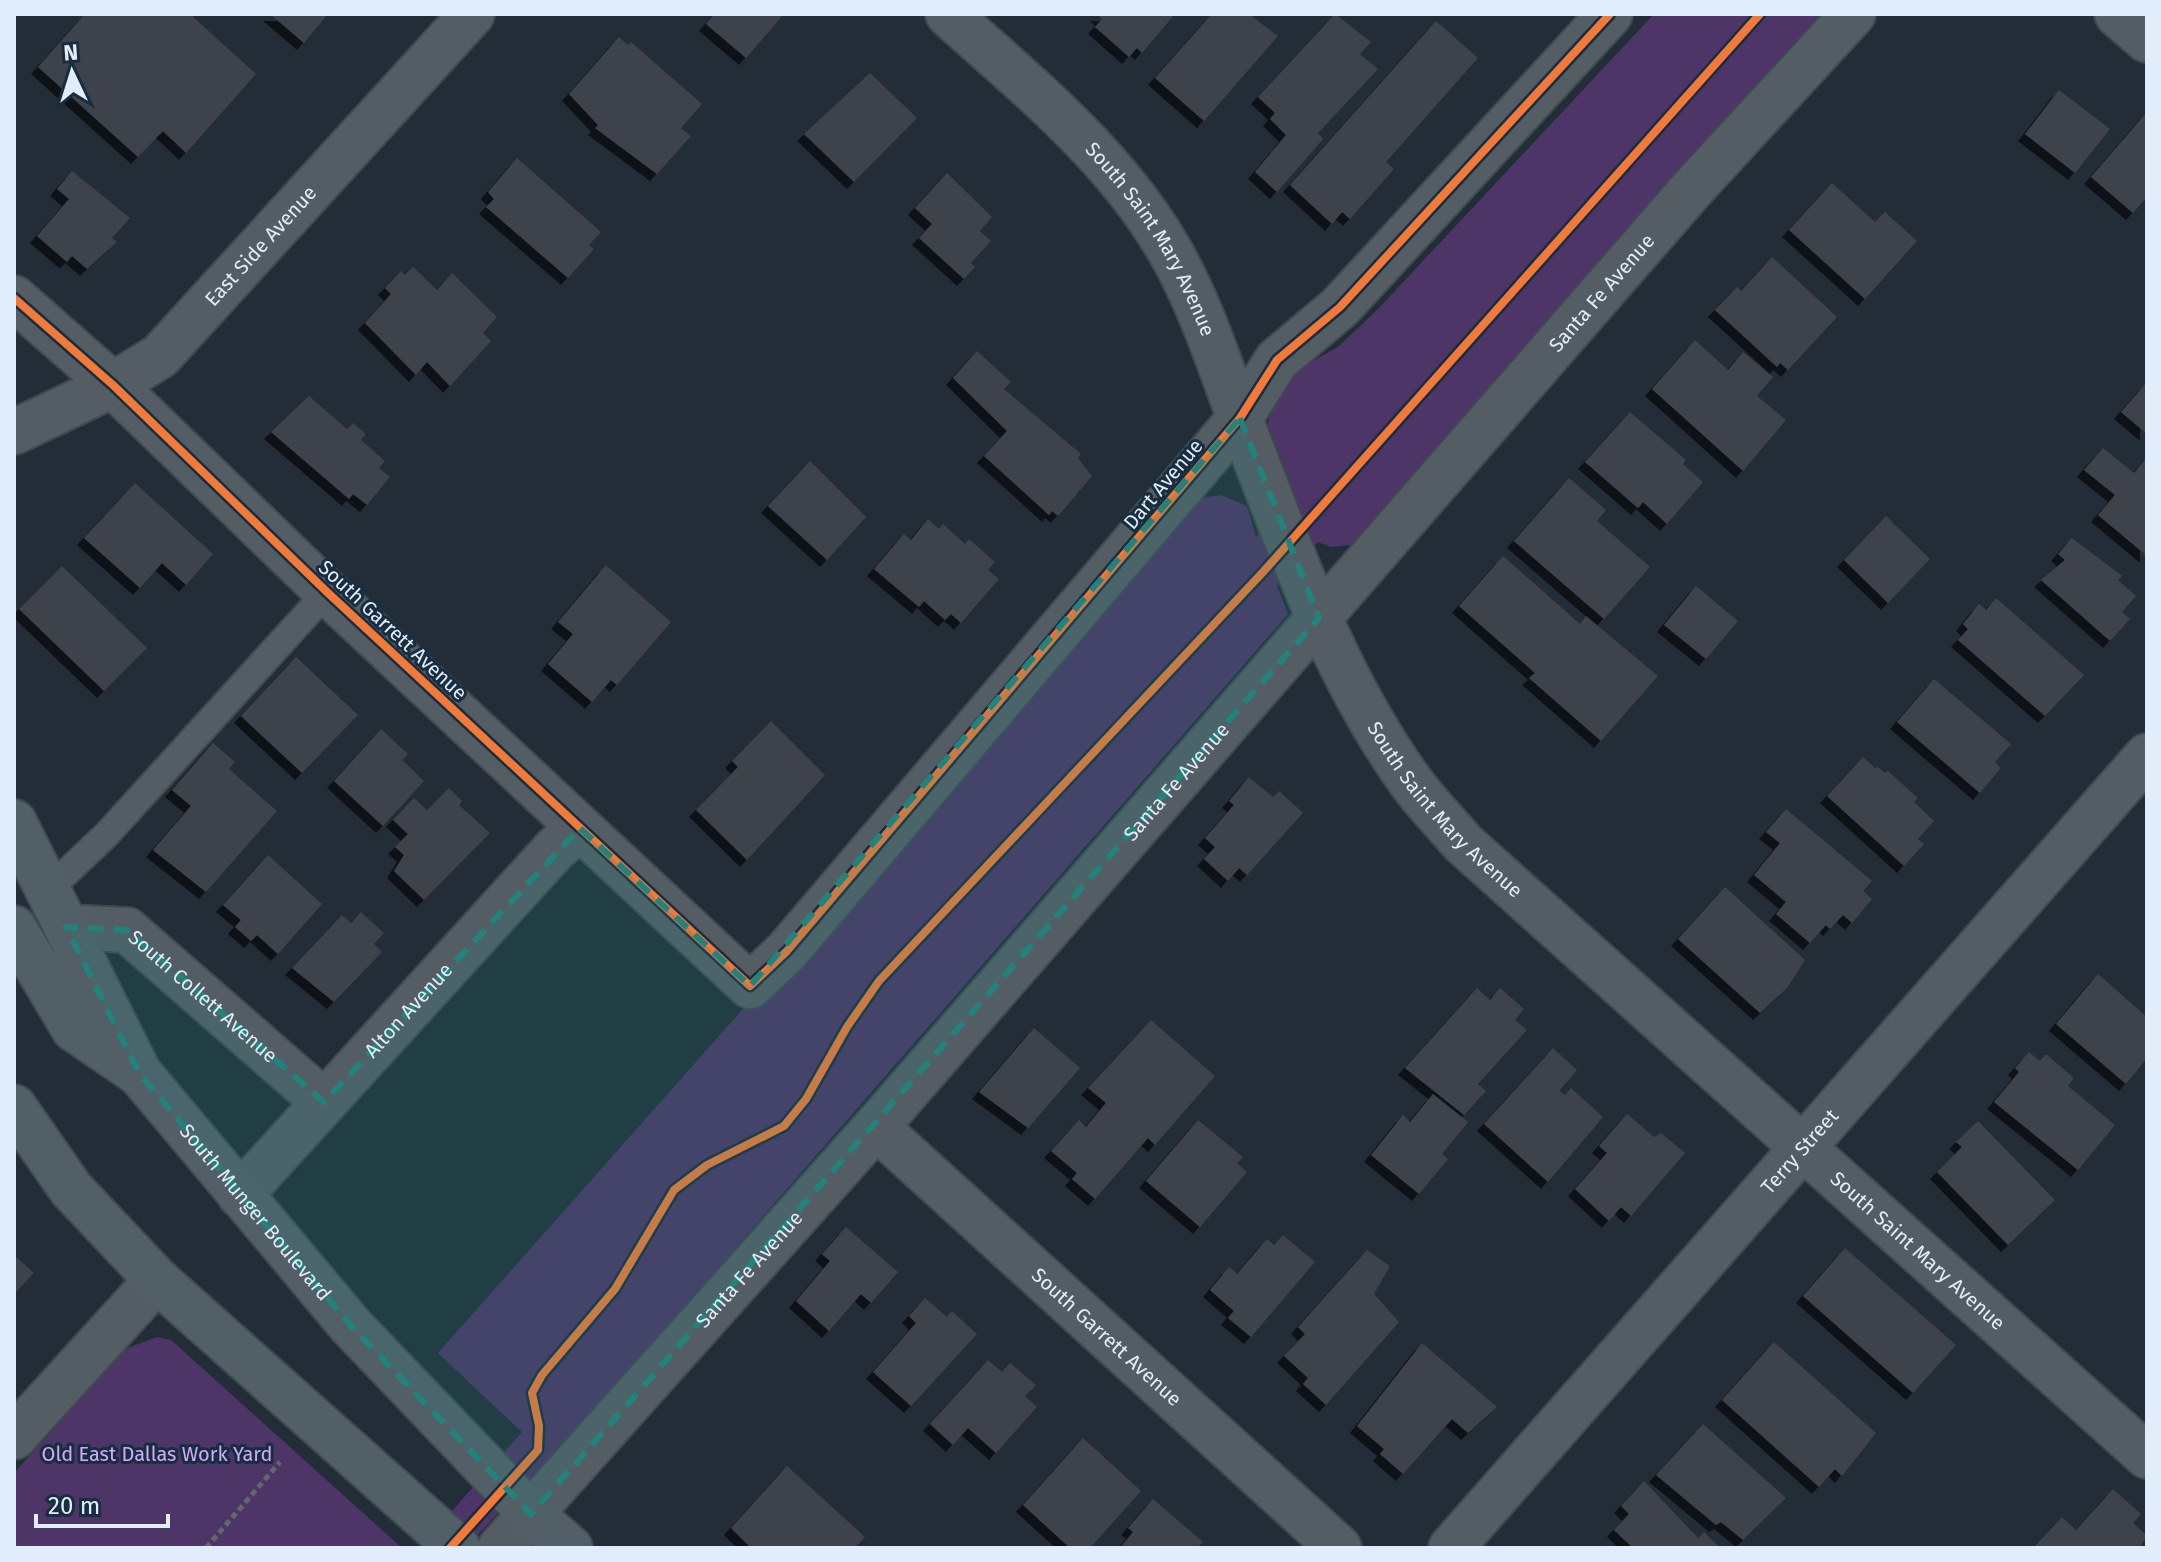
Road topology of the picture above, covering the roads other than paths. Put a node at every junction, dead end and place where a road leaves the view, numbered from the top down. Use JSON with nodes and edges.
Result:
{"nodes":[{"id":1,"x":472,"y":14,"type":"edge"},
{"id":2,"x":948,"y":14,"type":"edge"},
{"id":3,"x":1610,"y":14,"type":"edge"},
{"id":4,"x":1853,"y":14,"type":"edge"},
{"id":5,"x":2117,"y":14,"type":"edge"},
{"id":6,"x":2147,"y":40,"type":"edge"},
{"id":7,"x":14,"y":298,"type":"edge"},
{"id":8,"x":113,"y":385,"type":"junction"},
{"id":9,"x":1240,"y":418,"type":"junction"},
{"id":10,"x":14,"y":432,"type":"edge"},
{"id":11,"x":327,"y":592,"type":"junction"},
{"id":12,"x":1319,"y":618,"type":"junction"},
{"id":13,"x":2147,"y":756,"type":"edge"},
{"id":14,"x":14,"y":822,"type":"edge"},
{"id":15,"x":580,"y":828,"type":"junction"},
{"id":16,"x":57,"y":908,"type":"junction"},
{"id":17,"x":14,"y":928,"type":"edge"},
{"id":18,"x":750,"y":986,"type":"joint"},
{"id":19,"x":139,"y":1073,"type":"junction"},
{"id":20,"x":324,"y":1102,"type":"junction"},
{"id":21,"x":14,"y":1107,"type":"edge"},
{"id":22,"x":876,"y":1127,"type":"junction"},
{"id":23,"x":1804,"y":1146,"type":"junction"},
{"id":24,"x":240,"y":1195,"type":"junction"},
{"id":25,"x":157,"y":1280,"type":"junction"},
{"id":26,"x":14,"y":1437,"type":"edge"},
{"id":27,"x":2147,"y":1456,"type":"edge"},
{"id":28,"x":531,"y":1514,"type":"junction"},
{"id":29,"x":458,"y":1548,"type":"edge"},
{"id":30,"x":500,"y":1548,"type":"edge"},
{"id":31,"x":570,"y":1548,"type":"edge"},
{"id":32,"x":1339,"y":1548,"type":"edge"},
{"id":33,"x":1451,"y":1548,"type":"edge"}],
"edges":[{"from":1,"to":8,"type":"street","name":"East Side Avenue"},
{"from":2,"to":9,"type":"street","name":"South Saint Mary Avenue"},
{"from":3,"to":9,"type":"street","name":"Dart Avenue"},
{"from":4,"to":12,"type":"street","name":"Santa Fe Avenue"},
{"from":5,"to":6,"type":"street"},
{"from":7,"to":8,"type":"street","name":"South Garrett Avenue"},
{"from":8,"to":10,"type":"street","name":"East Side Avenue"},
{"from":8,"to":11,"type":"street","name":"South Garrett Avenue"},
{"from":9,"to":12,"type":"street","name":"South Saint Mary Avenue"},
{"from":9,"to":18,"type":"street","name":"Dart Avenue"},
{"from":11,"to":15,"type":"street","name":"South Garrett Avenue"},
{"from":11,"to":16,"type":"lane"},
{"from":12,"to":22,"type":"street","name":"Santa Fe Avenue"},
{"from":12,"to":23,"type":"street","name":"South Saint Mary Avenue"},
{"from":13,"to":23,"type":"street","name":"Terry Street"},
{"from":14,"to":16,"type":"main road","name":"South Munger Boulevard"},
{"from":15,"to":18,"type":"street","name":"South Garrett Avenue"},
{"from":15,"to":20,"type":"street","name":"Alton Avenue"},
{"from":16,"to":19,"type":"main road","name":"South Munger Boulevard"},
{"from":16,"to":20,"type":"street","name":"South Collett Avenue"},
{"from":17,"to":19,"type":"main road"},
{"from":19,"to":24,"type":"main road","name":"South Munger Boulevard"},
{"from":20,"to":24,"type":"street","name":"Alton Avenue"},
{"from":21,"to":25,"type":"main road"},
{"from":22,"to":28,"type":"street","name":"Santa Fe Avenue"},
{"from":22,"to":32,"type":"street","name":"South Garrett Avenue"},
{"from":23,"to":27,"type":"street","name":"South Saint Mary Avenue"},
{"from":23,"to":33,"type":"street","name":"Terry Street"},
{"from":24,"to":28,"type":"main road","name":"South Munger Boulevard"},
{"from":25,"to":26,"type":"street"},
{"from":25,"to":29,"type":"main road"},
{"from":28,"to":30,"type":"street","name":"Santa Fe Avenue"},
{"from":28,"to":31,"type":"main road","name":"South Munger Boulevard"}]}
